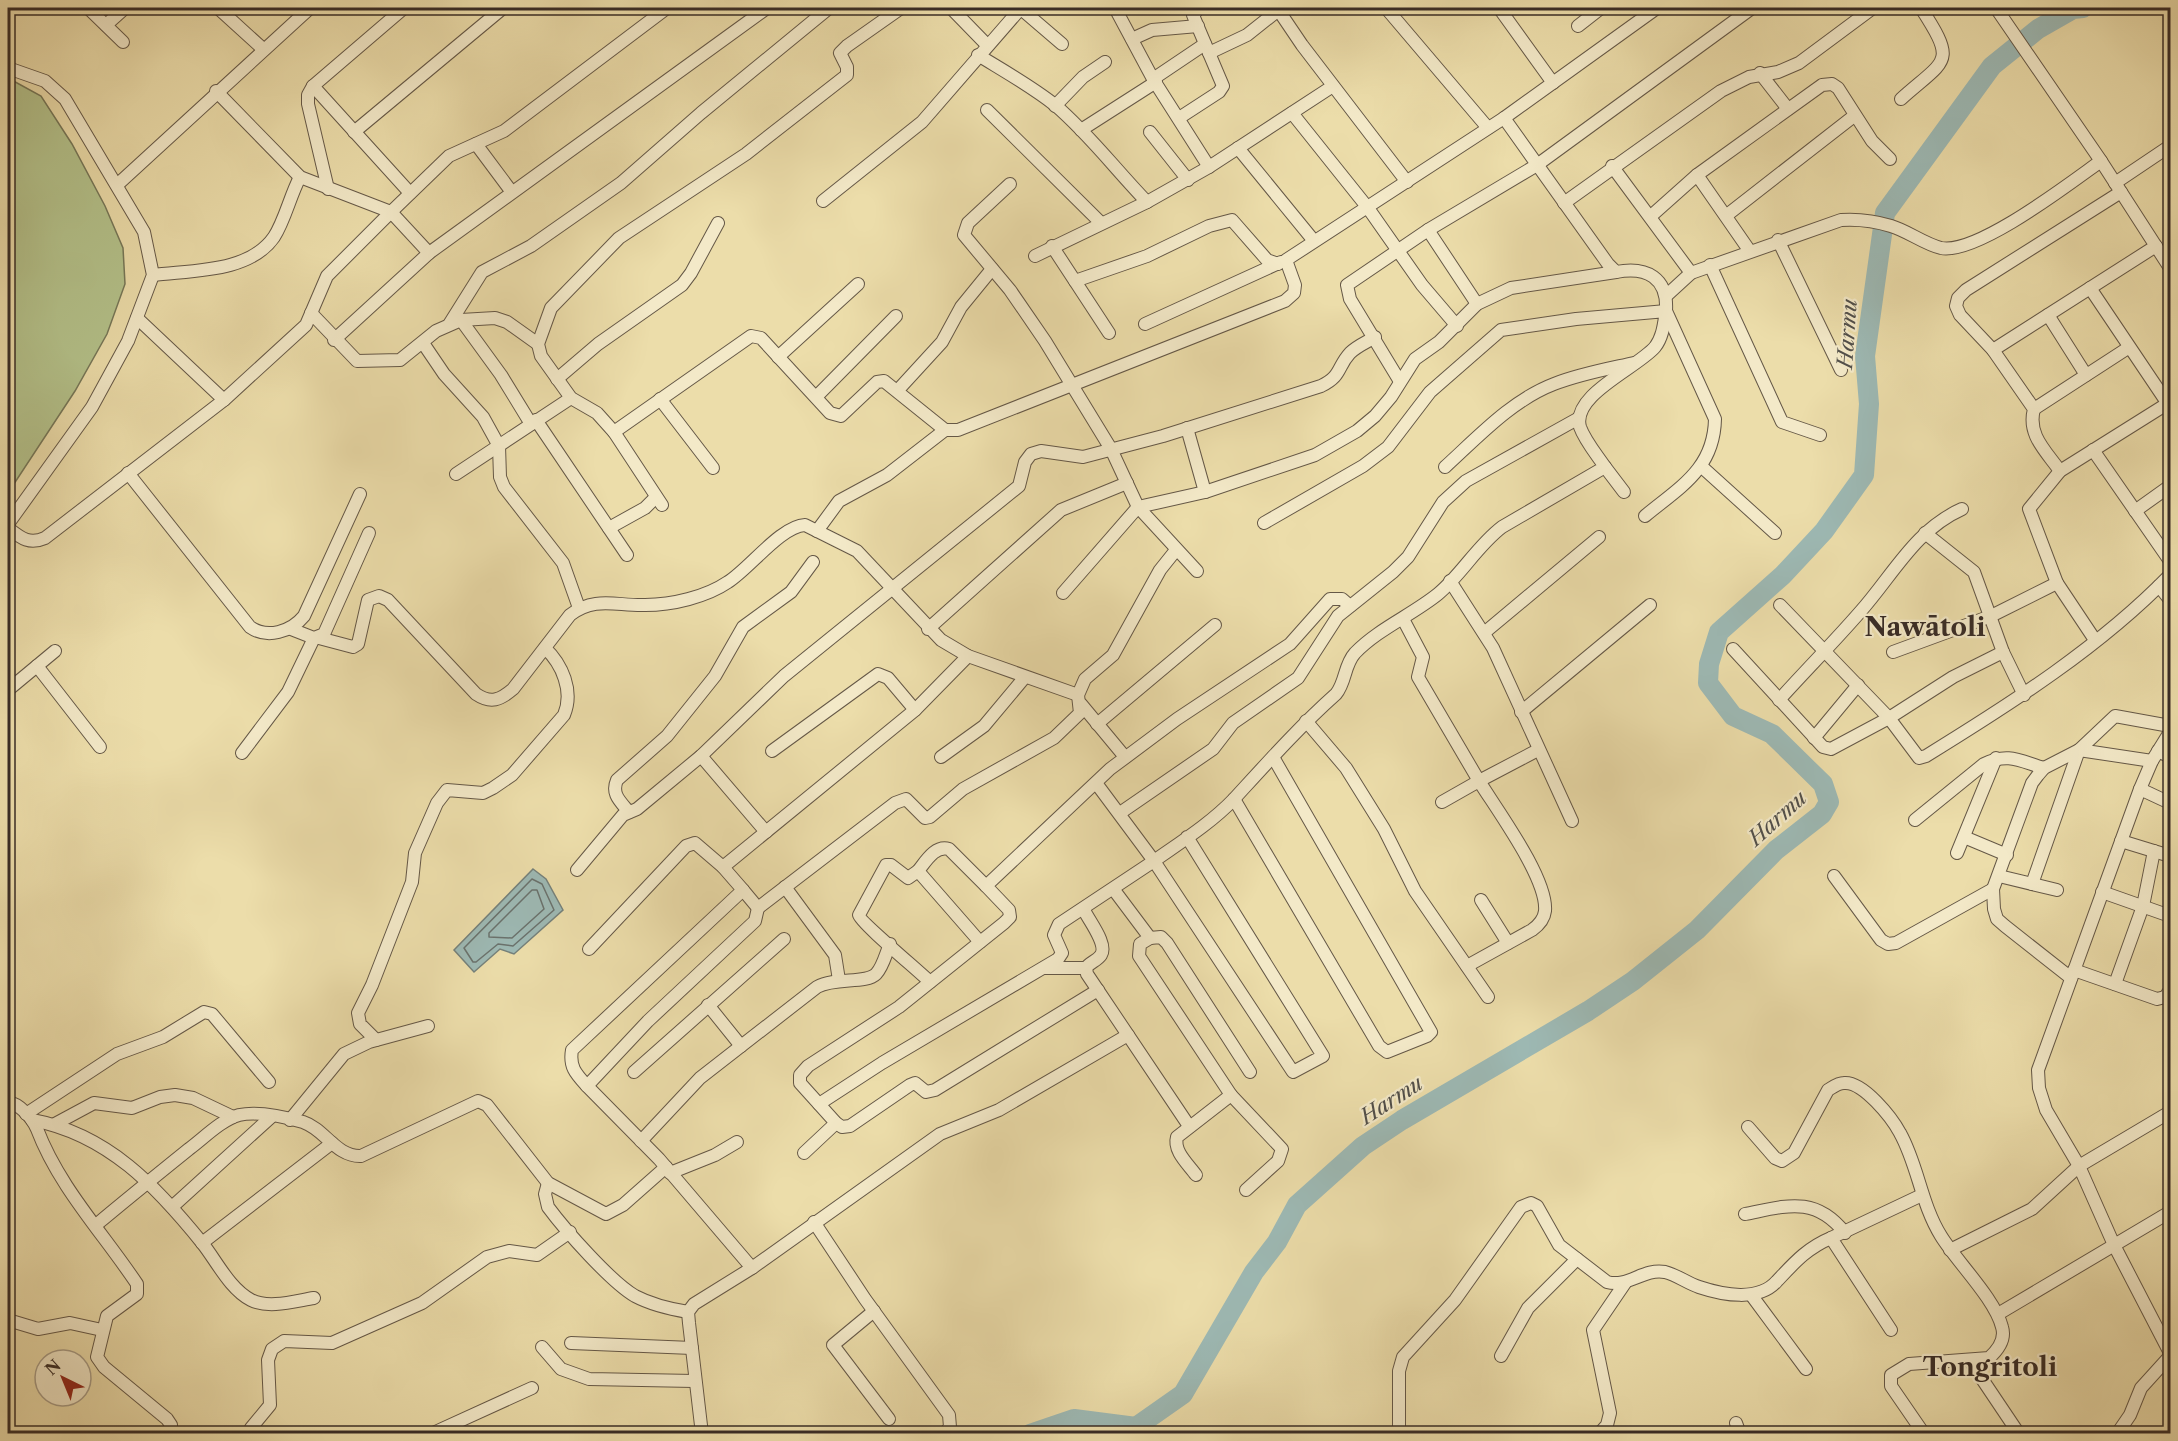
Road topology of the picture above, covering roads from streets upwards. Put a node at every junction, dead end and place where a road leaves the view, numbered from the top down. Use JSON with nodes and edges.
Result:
{"nodes":[{"id":1,"x":88,"y":8,"type":"edge"},
{"id":2,"x":124,"y":8,"type":"edge"},
{"id":3,"x":218,"y":8,"type":"edge"},
{"id":4,"x":310,"y":8,"type":"edge"},
{"id":5,"x":404,"y":8,"type":"edge"},
{"id":6,"x":503,"y":8,"type":"edge"},
{"id":7,"x":667,"y":8,"type":"edge"},
{"id":8,"x":767,"y":8,"type":"edge"},
{"id":9,"x":830,"y":8,"type":"edge"},
{"id":10,"x":902,"y":8,"type":"edge"},
{"id":11,"x":951,"y":8,"type":"edge"},
{"id":12,"x":1020,"y":8,"type":"edge"},
{"id":13,"x":1115,"y":8,"type":"edge"},
{"id":14,"x":1199,"y":8,"type":"edge"},
{"id":15,"x":1279,"y":8,"type":"edge"},
{"id":16,"x":1386,"y":8,"type":"edge"},
{"id":17,"x":1499,"y":8,"type":"edge"},
{"id":18,"x":1602,"y":8,"type":"edge"},
{"id":19,"x":1657,"y":8,"type":"edge"},
{"id":20,"x":1752,"y":8,"type":"edge"},
{"id":21,"x":1873,"y":8,"type":"edge"},
{"id":22,"x":1921,"y":8,"type":"edge"},
{"id":23,"x":1996,"y":8,"type":"edge"},
{"id":24,"x":106,"y":25,"type":"junction"},
{"id":25,"x":1198,"y":26,"type":"junction"},
{"id":26,"x":1578,"y":26,"type":"dead end"},
{"id":27,"x":1132,"y":39,"type":"junction"},
{"id":28,"x":123,"y":42,"type":"dead end"},
{"id":29,"x":1062,"y":44,"type":"dead end"},
{"id":30,"x":987,"y":45,"type":"junction"},
{"id":31,"x":263,"y":49,"type":"junction"},
{"id":32,"x":1207,"y":49,"type":"junction"},
{"id":33,"x":978,"y":55,"type":"junction"},
{"id":34,"x":1105,"y":62,"type":"dead end"},
{"id":35,"x":8,"y":68,"type":"edge"},
{"id":36,"x":1760,"y":74,"type":"junction"},
{"id":37,"x":1155,"y":81,"type":"junction"},
{"id":38,"x":1553,"y":83,"type":"junction"},
{"id":39,"x":313,"y":86,"type":"junction"},
{"id":40,"x":1333,"y":86,"type":"junction"},
{"id":41,"x":216,"y":91,"type":"junction"},
{"id":42,"x":1901,"y":99,"type":"dead end"},
{"id":43,"x":1055,"y":106,"type":"junction"},
{"id":44,"x":987,"y":110,"type":"dead end"},
{"id":45,"x":1788,"y":110,"type":"junction"},
{"id":46,"x":1292,"y":113,"type":"junction"},
{"id":47,"x":1854,"y":116,"type":"junction"},
{"id":48,"x":1179,"y":118,"type":"junction"},
{"id":49,"x":1504,"y":118,"type":"junction"},
{"id":50,"x":1488,"y":128,"type":"junction"},
{"id":51,"x":1081,"y":130,"type":"junction"},
{"id":52,"x":354,"y":132,"type":"junction"},
{"id":53,"x":1150,"y":132,"type":"dead end"},
{"id":54,"x":476,"y":144,"type":"junction"},
{"id":55,"x":2170,"y":146,"type":"edge"},
{"id":56,"x":1238,"y":148,"type":"junction"},
{"id":57,"x":1890,"y":159,"type":"dead end"},
{"id":58,"x":2101,"y":161,"type":"junction"},
{"id":59,"x":1537,"y":165,"type":"junction"},
{"id":60,"x":1612,"y":166,"type":"junction"},
{"id":61,"x":1209,"y":167,"type":"junction"},
{"id":62,"x":1696,"y":175,"type":"junction"},
{"id":63,"x":300,"y":177,"type":"junction"},
{"id":64,"x":1188,"y":180,"type":"junction"},
{"id":65,"x":1407,"y":182,"type":"junction"},
{"id":66,"x":1010,"y":184,"type":"dead end"},
{"id":67,"x":117,"y":185,"type":"junction"},
{"id":68,"x":2118,"y":187,"type":"junction"},
{"id":69,"x":328,"y":189,"type":"junction"},
{"id":70,"x":511,"y":191,"type":"junction"},
{"id":71,"x":410,"y":193,"type":"junction"},
{"id":72,"x":823,"y":201,"type":"dead end"},
{"id":73,"x":1147,"y":202,"type":"junction"},
{"id":74,"x":1564,"y":203,"type":"junction"},
{"id":75,"x":1368,"y":208,"type":"junction"},
{"id":76,"x":391,"y":212,"type":"junction"},
{"id":77,"x":1727,"y":215,"type":"junction"},
{"id":78,"x":1651,"y":216,"type":"junction"},
{"id":79,"x":1100,"y":222,"type":"junction"},
{"id":80,"x":718,"y":223,"type":"dead end"},
{"id":81,"x":1428,"y":230,"type":"junction"},
{"id":82,"x":1778,"y":240,"type":"junction"},
{"id":83,"x":1314,"y":241,"type":"junction"},
{"id":84,"x":1052,"y":246,"type":"junction"},
{"id":85,"x":2156,"y":246,"type":"junction"},
{"id":86,"x":1749,"y":250,"type":"junction"},
{"id":87,"x":1398,"y":251,"type":"junction"},
{"id":88,"x":429,"y":254,"type":"junction"},
{"id":89,"x":1035,"y":256,"type":"dead end"},
{"id":90,"x":2169,"y":261,"type":"edge"},
{"id":91,"x":1282,"y":262,"type":"junction"},
{"id":92,"x":1710,"y":265,"type":"junction"},
{"id":93,"x":992,"y":268,"type":"junction"},
{"id":94,"x":1616,"y":272,"type":"junction"},
{"id":95,"x":1691,"y":273,"type":"junction"},
{"id":96,"x":153,"y":275,"type":"junction"},
{"id":97,"x":1076,"y":281,"type":"junction"},
{"id":98,"x":858,"y":284,"type":"dead end"},
{"id":99,"x":2090,"y":288,"type":"junction"},
{"id":100,"x":1667,"y":295,"type":"junction"},
{"id":101,"x":1477,"y":304,"type":"junction"},
{"id":102,"x":1666,"y":311,"type":"junction"},
{"id":103,"x":311,"y":313,"type":"junction"},
{"id":104,"x":2048,"y":315,"type":"junction"},
{"id":105,"x":896,"y":316,"type":"dead end"},
{"id":106,"x":137,"y":318,"type":"junction"},
{"id":107,"x":455,"y":321,"type":"junction"},
{"id":108,"x":1145,"y":324,"type":"dead end"},
{"id":109,"x":1457,"y":326,"type":"junction"},
{"id":110,"x":1109,"y":333,"type":"dead end"},
{"id":111,"x":1376,"y":337,"type":"junction"},
{"id":112,"x":334,"y":339,"type":"junction"},
{"id":113,"x":423,"y":343,"type":"junction"},
{"id":114,"x":538,"y":344,"type":"junction"},
{"id":115,"x":2128,"y":348,"type":"junction"},
{"id":116,"x":1993,"y":350,"type":"junction"},
{"id":117,"x":778,"y":357,"type":"junction"},
{"id":118,"x":1639,"y":362,"type":"junction"},
{"id":119,"x":1840,"y":370,"type":"dead end"},
{"id":120,"x":2086,"y":375,"type":"junction"},
{"id":121,"x":557,"y":379,"type":"junction"},
{"id":122,"x":1399,"y":380,"type":"junction"},
{"id":123,"x":1071,"y":383,"type":"junction"},
{"id":124,"x":898,"y":390,"type":"junction"},
{"id":125,"x":816,"y":397,"type":"junction"},
{"id":126,"x":571,"y":398,"type":"junction"},
{"id":127,"x":660,"y":399,"type":"junction"},
{"id":128,"x":224,"y":400,"type":"junction"},
{"id":129,"x":2170,"y":404,"type":"edge"},
{"id":130,"x":2034,"y":409,"type":"junction"},
{"id":131,"x":1579,"y":418,"type":"junction"},
{"id":132,"x":533,"y":422,"type":"junction"},
{"id":133,"x":1187,"y":428,"type":"junction"},
{"id":134,"x":945,"y":430,"type":"junction"},
{"id":135,"x":614,"y":432,"type":"junction"},
{"id":136,"x":1820,"y":435,"type":"dead end"},
{"id":137,"x":499,"y":446,"type":"junction"},
{"id":138,"x":1111,"y":449,"type":"junction"},
{"id":139,"x":2092,"y":450,"type":"junction"},
{"id":140,"x":1445,"y":467,"type":"dead end"},
{"id":141,"x":1605,"y":467,"type":"junction"},
{"id":142,"x":1702,"y":467,"type":"junction"},
{"id":143,"x":713,"y":468,"type":"dead end"},
{"id":144,"x":2060,"y":471,"type":"junction"},
{"id":145,"x":128,"y":473,"type":"junction"},
{"id":146,"x":456,"y":474,"type":"dead end"},
{"id":147,"x":1127,"y":483,"type":"junction"},
{"id":148,"x":2170,"y":486,"type":"edge"},
{"id":149,"x":1206,"y":492,"type":"junction"},
{"id":150,"x":1624,"y":492,"type":"dead end"},
{"id":151,"x":360,"y":494,"type":"dead end"},
{"id":152,"x":1138,"y":507,"type":"junction"},
{"id":153,"x":1962,"y":509,"type":"dead end"},
{"id":154,"x":2136,"y":511,"type":"junction"},
{"id":155,"x":1645,"y":516,"type":"dead end"},
{"id":156,"x":1264,"y":523,"type":"dead end"},
{"id":157,"x":8,"y":526,"type":"edge"},
{"id":158,"x":609,"y":528,"type":"junction"},
{"id":159,"x":817,"y":531,"type":"junction"},
{"id":160,"x":369,"y":533,"type":"dead end"},
{"id":161,"x":1775,"y":533,"type":"dead end"},
{"id":162,"x":1925,"y":533,"type":"junction"},
{"id":163,"x":1599,"y":537,"type":"dead end"},
{"id":164,"x":1176,"y":550,"type":"junction"},
{"id":165,"x":627,"y":555,"type":"dead end"},
{"id":166,"x":2170,"y":561,"type":"edge"},
{"id":167,"x":813,"y":562,"type":"dead end"},
{"id":168,"x":1197,"y":571,"type":"dead end"},
{"id":169,"x":2170,"y":575,"type":"edge"},
{"id":170,"x":1450,"y":581,"type":"junction"},
{"id":171,"x":2057,"y":583,"type":"junction"},
{"id":172,"x":2159,"y":586,"type":"junction"},
{"id":173,"x":892,"y":589,"type":"junction"},
{"id":174,"x":1064,"y":592,"type":"dead end"},
{"id":175,"x":2170,"y":600,"type":"edge"},
{"id":176,"x":1650,"y":605,"type":"dead end"},
{"id":177,"x":1780,"y":605,"type":"dead end"},
{"id":178,"x":1350,"y":606,"type":"junction"},
{"id":179,"x":579,"y":608,"type":"junction"},
{"id":180,"x":1991,"y":616,"type":"junction"},
{"id":181,"x":1403,"y":619,"type":"junction"},
{"id":182,"x":1215,"y":625,"type":"dead end"},
{"id":183,"x":291,"y":629,"type":"junction"},
{"id":184,"x":928,"y":629,"type":"junction"},
{"id":185,"x":1484,"y":633,"type":"junction"},
{"id":186,"x":316,"y":638,"type":"junction"},
{"id":187,"x":2095,"y":640,"type":"junction"},
{"id":188,"x":545,"y":648,"type":"junction"},
{"id":189,"x":1733,"y":649,"type":"dead end"},
{"id":190,"x":55,"y":651,"type":"dead end"},
{"id":191,"x":1824,"y":651,"type":"junction"},
{"id":192,"x":1893,"y":652,"type":"dead end"},
{"id":193,"x":2003,"y":652,"type":"junction"},
{"id":194,"x":968,"y":656,"type":"junction"},
{"id":195,"x":37,"y":666,"type":"junction"},
{"id":196,"x":1026,"y":677,"type":"junction"},
{"id":197,"x":1858,"y":685,"type":"junction"},
{"id":198,"x":8,"y":690,"type":"edge"},
{"id":199,"x":2024,"y":695,"type":"junction"},
{"id":200,"x":1079,"y":700,"type":"junction"},
{"id":201,"x":1779,"y":700,"type":"junction"},
{"id":202,"x":915,"y":710,"type":"junction"},
{"id":203,"x":1521,"y":712,"type":"junction"},
{"id":204,"x":1889,"y":718,"type":"junction"},
{"id":205,"x":1306,"y":721,"type":"junction"},
{"id":206,"x":1097,"y":724,"type":"junction"},
{"id":207,"x":2170,"y":726,"type":"edge"},
{"id":208,"x":2170,"y":732,"type":"edge"},
{"id":209,"x":1814,"y":738,"type":"junction"},
{"id":210,"x":100,"y":747,"type":"dead end"},
{"id":211,"x":1538,"y":750,"type":"junction"},
{"id":212,"x":2079,"y":750,"type":"junction"},
{"id":213,"x":772,"y":751,"type":"dead end"},
{"id":214,"x":242,"y":753,"type":"dead end"},
{"id":215,"x":701,"y":756,"type":"junction"},
{"id":216,"x":2155,"y":756,"type":"junction"},
{"id":217,"x":941,"y":757,"type":"dead end"},
{"id":218,"x":1125,"y":757,"type":"junction"},
{"id":219,"x":1274,"y":757,"type":"junction"},
{"id":220,"x":2170,"y":757,"type":"edge"},
{"id":221,"x":1996,"y":759,"type":"junction"},
{"id":222,"x":2044,"y":768,"type":"junction"},
{"id":223,"x":1479,"y":781,"type":"junction"},
{"id":224,"x":1096,"y":783,"type":"junction"},
{"id":225,"x":2140,"y":789,"type":"junction"},
{"id":226,"x":1234,"y":799,"type":"junction"},
{"id":227,"x":1442,"y":802,"type":"dead end"},
{"id":228,"x":2170,"y":803,"type":"edge"},
{"id":229,"x":629,"y":812,"type":"junction"},
{"id":230,"x":1120,"y":813,"type":"junction"},
{"id":231,"x":1915,"y":820,"type":"dead end"},
{"id":232,"x":1572,"y":821,"type":"dead end"},
{"id":233,"x":766,"y":832,"type":"junction"},
{"id":234,"x":1187,"y":837,"type":"junction"},
{"id":235,"x":1964,"y":837,"type":"junction"},
{"id":236,"x":2121,"y":841,"type":"junction"},
{"id":237,"x":2154,"y":851,"type":"junction"},
{"id":238,"x":1957,"y":853,"type":"dead end"},
{"id":239,"x":2007,"y":855,"type":"junction"},
{"id":240,"x":2170,"y":856,"type":"edge"},
{"id":241,"x":1154,"y":861,"type":"junction"},
{"id":242,"x":723,"y":867,"type":"junction"},
{"id":243,"x":578,"y":870,"type":"dead end"},
{"id":244,"x":918,"y":871,"type":"junction"},
{"id":245,"x":1834,"y":876,"type":"dead end"},
{"id":246,"x":1999,"y":876,"type":"junction"},
{"id":247,"x":2032,"y":884,"type":"junction"},
{"id":248,"x":986,"y":886,"type":"junction"},
{"id":249,"x":785,"y":887,"type":"junction"},
{"id":250,"x":1993,"y":889,"type":"junction"},
{"id":251,"x":743,"y":890,"type":"junction"},
{"id":252,"x":1114,"y":890,"type":"junction"},
{"id":253,"x":2057,"y":890,"type":"dead end"},
{"id":254,"x":2102,"y":892,"type":"junction"},
{"id":255,"x":1481,"y":900,"type":"dead end"},
{"id":256,"x":2143,"y":906,"type":"junction"},
{"id":257,"x":758,"y":908,"type":"junction"},
{"id":258,"x":1084,"y":910,"type":"junction"},
{"id":259,"x":2170,"y":916,"type":"edge"},
{"id":260,"x":1150,"y":938,"type":"junction"},
{"id":261,"x":784,"y":939,"type":"dead end"},
{"id":262,"x":980,"y":942,"type":"junction"},
{"id":263,"x":1508,"y":943,"type":"junction"},
{"id":264,"x":890,"y":944,"type":"junction"},
{"id":265,"x":589,"y":949,"type":"dead end"},
{"id":266,"x":1467,"y":966,"type":"junction"},
{"id":267,"x":1043,"y":968,"type":"junction"},
{"id":268,"x":1086,"y":968,"type":"junction"},
{"id":269,"x":2072,"y":974,"type":"junction"},
{"id":270,"x":839,"y":980,"type":"junction"},
{"id":271,"x":930,"y":982,"type":"junction"},
{"id":272,"x":2115,"y":984,"type":"junction"},
{"id":273,"x":1098,"y":990,"type":"junction"},
{"id":274,"x":2170,"y":990,"type":"edge"},
{"id":275,"x":1488,"y":997,"type":"dead end"},
{"id":276,"x":708,"y":1005,"type":"junction"},
{"id":277,"x":429,"y":1026,"type":"dead end"},
{"id":278,"x":1128,"y":1035,"type":"junction"},
{"id":279,"x":376,"y":1040,"type":"junction"},
{"id":280,"x":741,"y":1046,"type":"junction"},
{"id":281,"x":634,"y":1072,"type":"dead end"},
{"id":282,"x":1250,"y":1072,"type":"dead end"},
{"id":283,"x":269,"y":1082,"type":"dead end"},
{"id":284,"x":587,"y":1086,"type":"junction"},
{"id":285,"x":1231,"y":1095,"type":"junction"},
{"id":286,"x":8,"y":1102,"type":"edge"},
{"id":287,"x":819,"y":1104,"type":"junction"},
{"id":288,"x":2170,"y":1112,"type":"edge"},
{"id":289,"x":29,"y":1117,"type":"junction"},
{"id":290,"x":233,"y":1117,"type":"junction"},
{"id":291,"x":270,"y":1117,"type":"junction"},
{"id":292,"x":290,"y":1120,"type":"junction"},
{"id":293,"x":836,"y":1123,"type":"junction"},
{"id":294,"x":55,"y":1124,"type":"junction"},
{"id":295,"x":1189,"y":1126,"type":"junction"},
{"id":296,"x":1748,"y":1127,"type":"dead end"},
{"id":297,"x":641,"y":1141,"type":"junction"},
{"id":298,"x":737,"y":1142,"type":"dead end"},
{"id":299,"x":332,"y":1143,"type":"junction"},
{"id":300,"x":804,"y":1153,"type":"dead end"},
{"id":301,"x":2079,"y":1166,"type":"junction"},
{"id":302,"x":668,"y":1170,"type":"junction"},
{"id":303,"x":1196,"y":1174,"type":"dead end"},
{"id":304,"x":149,"y":1181,"type":"junction"},
{"id":305,"x":548,"y":1183,"type":"junction"},
{"id":306,"x":1246,"y":1190,"type":"dead end"},
{"id":307,"x":1922,"y":1195,"type":"junction"},
{"id":308,"x":172,"y":1207,"type":"junction"},
{"id":309,"x":2170,"y":1212,"type":"edge"},
{"id":310,"x":1744,"y":1214,"type":"dead end"},
{"id":311,"x":814,"y":1222,"type":"junction"},
{"id":312,"x":96,"y":1225,"type":"junction"},
{"id":313,"x":570,"y":1232,"type":"junction"},
{"id":314,"x":1845,"y":1233,"type":"junction"},
{"id":315,"x":1831,"y":1238,"type":"junction"},
{"id":316,"x":202,"y":1243,"type":"junction"},
{"id":317,"x":2114,"y":1245,"type":"junction"},
{"id":318,"x":1950,"y":1250,"type":"junction"},
{"id":319,"x":1577,"y":1259,"type":"junction"},
{"id":320,"x":752,"y":1268,"type":"junction"},
{"id":321,"x":1625,"y":1283,"type":"junction"},
{"id":322,"x":1752,"y":1296,"type":"junction"},
{"id":323,"x":314,"y":1298,"type":"dead end"},
{"id":324,"x":874,"y":1311,"type":"junction"},
{"id":325,"x":688,"y":1312,"type":"junction"},
{"id":326,"x":1998,"y":1314,"type":"junction"},
{"id":327,"x":8,"y":1318,"type":"edge"},
{"id":328,"x":102,"y":1330,"type":"junction"},
{"id":329,"x":1891,"y":1330,"type":"dead end"},
{"id":330,"x":571,"y":1343,"type":"dead end"},
{"id":331,"x":542,"y":1347,"type":"dead end"},
{"id":332,"x":692,"y":1348,"type":"junction"},
{"id":333,"x":2170,"y":1355,"type":"edge"},
{"id":334,"x":1501,"y":1356,"type":"dead end"},
{"id":335,"x":1970,"y":1361,"type":"junction"},
{"id":336,"x":1806,"y":1369,"type":"dead end"},
{"id":337,"x":694,"y":1381,"type":"junction"},
{"id":338,"x":532,"y":1388,"type":"dead end"},
{"id":339,"x":889,"y":1419,"type":"dead end"},
{"id":340,"x":168,"y":1434,"type":"edge"},
{"id":341,"x":250,"y":1434,"type":"edge"},
{"id":342,"x":431,"y":1434,"type":"edge"},
{"id":343,"x":702,"y":1434,"type":"edge"},
{"id":344,"x":944,"y":1434,"type":"edge"},
{"id":345,"x":1399,"y":1434,"type":"edge"},
{"id":346,"x":1599,"y":1434,"type":"edge"},
{"id":347,"x":1924,"y":1434,"type":"edge"},
{"id":348,"x":2019,"y":1434,"type":"edge"},
{"id":349,"x":2055,"y":1434,"type":"edge"},
{"id":350,"x":2062,"y":1434,"type":"edge"},
{"id":351,"x":2116,"y":1434,"type":"edge"}],
"edges":[{"from":1,"to":24,"type":"street"},
{"from":2,"to":24,"type":"street"},
{"from":3,"to":31,"type":"street"},
{"from":4,"to":31,"type":"street"},
{"from":5,"to":39,"type":"street"},
{"from":6,"to":52,"type":"street"},
{"from":7,"to":54,"type":"street"},
{"from":8,"to":70,"type":"street"},
{"from":9,"to":107,"type":"street"},
{"from":10,"to":114,"type":"street"},
{"from":11,"to":30,"type":"street"},
{"from":12,"to":29,"type":"street"},
{"from":12,"to":30,"type":"street"},
{"from":13,"to":27,"type":"street"},
{"from":14,"to":25,"type":"street"},
{"from":15,"to":32,"type":"street"},
{"from":15,"to":40,"type":"street"},
{"from":16,"to":50,"type":"street"},
{"from":17,"to":38,"type":"street"},
{"from":18,"to":26,"type":"street"},
{"from":19,"to":38,"type":"street"},
{"from":20,"to":59,"type":"street"},
{"from":21,"to":36,"type":"street"},
{"from":22,"to":42,"type":"street"},
{"from":23,"to":58,"type":"street"},
{"from":24,"to":28,"type":"street"},
{"from":25,"to":27,"type":"street"},
{"from":25,"to":32,"type":"street"},
{"from":27,"to":37,"type":"street"},
{"from":30,"to":33,"type":"street"},
{"from":31,"to":41,"type":"street"},
{"from":32,"to":37,"type":"street"},
{"from":32,"to":48,"type":"street"},
{"from":33,"to":43,"type":"street"},
{"from":33,"to":72,"type":"street"},
{"from":34,"to":43,"type":"street"},
{"from":35,"to":67,"type":"street"},
{"from":36,"to":45,"type":"street"},
{"from":36,"to":60,"type":"street"},
{"from":37,"to":48,"type":"street"},
{"from":37,"to":51,"type":"street"},
{"from":38,"to":49,"type":"street"},
{"from":39,"to":52,"type":"street"},
{"from":39,"to":69,"type":"street"},
{"from":40,"to":46,"type":"street"},
{"from":40,"to":65,"type":"street"},
{"from":41,"to":63,"type":"street"},
{"from":41,"to":67,"type":"street"},
{"from":43,"to":51,"type":"street"},
{"from":44,"to":79,"type":"street"},
{"from":45,"to":47,"type":"street"},
{"from":45,"to":62,"type":"street"},
{"from":46,"to":56,"type":"street"},
{"from":46,"to":75,"type":"street"},
{"from":47,"to":57,"type":"street"},
{"from":47,"to":77,"type":"street"},
{"from":48,"to":61,"type":"street"},
{"from":49,"to":50,"type":"street"},
{"from":49,"to":59,"type":"street"},
{"from":50,"to":65,"type":"street"},
{"from":51,"to":73,"type":"street"},
{"from":52,"to":71,"type":"street"},
{"from":53,"to":64,"type":"street"},
{"from":54,"to":70,"type":"street"},
{"from":54,"to":71,"type":"street"},
{"from":55,"to":68,"type":"street"},
{"from":56,"to":61,"type":"street"},
{"from":56,"to":83,"type":"street"},
{"from":58,"to":68,"type":"street"},
{"from":58,"to":82,"type":"street"},
{"from":59,"to":74,"type":"street"},
{"from":59,"to":81,"type":"street"},
{"from":60,"to":74,"type":"street"},
{"from":60,"to":78,"type":"street"},
{"from":61,"to":64,"type":"street"},
{"from":62,"to":77,"type":"street"},
{"from":62,"to":78,"type":"street"},
{"from":63,"to":69,"type":"street"},
{"from":63,"to":96,"type":"street"},
{"from":64,"to":73,"type":"street"},
{"from":65,"to":75,"type":"street"},
{"from":66,"to":93,"type":"street"},
{"from":67,"to":96,"type":"street"},
{"from":68,"to":85,"type":"street"},
{"from":68,"to":116,"type":"street"},
{"from":69,"to":76,"type":"street"},
{"from":70,"to":88,"type":"street"},
{"from":71,"to":76,"type":"street"},
{"from":73,"to":79,"type":"street"},
{"from":74,"to":94,"type":"street"},
{"from":75,"to":83,"type":"street"},
{"from":75,"to":87,"type":"street"},
{"from":76,"to":88,"type":"street"},
{"from":76,"to":103,"type":"street"},
{"from":77,"to":86,"type":"street"},
{"from":78,"to":95,"type":"street"},
{"from":79,"to":84,"type":"street"},
{"from":80,"to":121,"type":"street"},
{"from":81,"to":87,"type":"street"},
{"from":81,"to":101,"type":"street"},
{"from":82,"to":86,"type":"street"},
{"from":82,"to":119,"type":"street"},
{"from":83,"to":91,"type":"street"},
{"from":84,"to":89,"type":"street"},
{"from":84,"to":97,"type":"street"},
{"from":85,"to":90,"type":"street"},
{"from":85,"to":99,"type":"street"},
{"from":86,"to":92,"type":"street"},
{"from":87,"to":109,"type":"street"},
{"from":87,"to":111,"type":"street"},
{"from":88,"to":112,"type":"street"},
{"from":91,"to":97,"type":"street"},
{"from":91,"to":108,"type":"street"},
{"from":91,"to":123,"type":"street"},
{"from":92,"to":95,"type":"street"},
{"from":92,"to":136,"type":"street"},
{"from":93,"to":123,"type":"street"},
{"from":93,"to":124,"type":"street"},
{"from":94,"to":100,"type":"street"},
{"from":94,"to":101,"type":"street"},
{"from":95,"to":100,"type":"street"},
{"from":96,"to":106,"type":"street"},
{"from":97,"to":110,"type":"street"},
{"from":98,"to":117,"type":"street"},
{"from":99,"to":104,"type":"street"},
{"from":99,"to":115,"type":"street"},
{"from":100,"to":102,"type":"street"},
{"from":101,"to":109,"type":"street"},
{"from":102,"to":118,"type":"street"},
{"from":102,"to":142,"type":"street"},
{"from":102,"to":156,"type":"street"},
{"from":103,"to":112,"type":"street"},
{"from":103,"to":128,"type":"street"},
{"from":104,"to":116,"type":"street"},
{"from":104,"to":120,"type":"street"},
{"from":105,"to":125,"type":"street"},
{"from":106,"to":128,"type":"street"},
{"from":106,"to":157,"type":"street"},
{"from":107,"to":113,"type":"street"},
{"from":107,"to":114,"type":"street"},
{"from":107,"to":132,"type":"street"},
{"from":109,"to":122,"type":"street"},
{"from":111,"to":122,"type":"street"},
{"from":111,"to":133,"type":"street"},
{"from":112,"to":113,"type":"street"},
{"from":113,"to":137,"type":"street"},
{"from":114,"to":121,"type":"street"},
{"from":115,"to":120,"type":"street"},
{"from":115,"to":129,"type":"street"},
{"from":116,"to":130,"type":"street"},
{"from":117,"to":125,"type":"street"},
{"from":117,"to":127,"type":"street"},
{"from":118,"to":131,"type":"street"},
{"from":118,"to":140,"type":"street"},
{"from":120,"to":130,"type":"street"},
{"from":121,"to":126,"type":"street"},
{"from":122,"to":149,"type":"street"},
{"from":123,"to":134,"type":"street"},
{"from":123,"to":138,"type":"street"},
{"from":124,"to":125,"type":"street"},
{"from":124,"to":134,"type":"street"},
{"from":126,"to":132,"type":"street"},
{"from":126,"to":135,"type":"street"},
{"from":127,"to":135,"type":"street"},
{"from":127,"to":143,"type":"street"},
{"from":128,"to":145,"type":"street"},
{"from":129,"to":139,"type":"street"},
{"from":130,"to":144,"type":"street"},
{"from":131,"to":141,"type":"street"},
{"from":131,"to":178,"type":"street"},
{"from":132,"to":137,"type":"street"},
{"from":132,"to":158,"type":"street"},
{"from":133,"to":138,"type":"street"},
{"from":133,"to":149,"type":"street"},
{"from":134,"to":159,"type":"street"},
{"from":135,"to":158,"type":"street"},
{"from":137,"to":146,"type":"street"},
{"from":137,"to":179,"type":"street"},
{"from":138,"to":147,"type":"street"},
{"from":138,"to":173,"type":"street"},
{"from":139,"to":144,"type":"street"},
{"from":139,"to":154,"type":"street"},
{"from":141,"to":150,"type":"street"},
{"from":141,"to":170,"type":"street"},
{"from":142,"to":155,"type":"street"},
{"from":142,"to":161,"type":"street"},
{"from":144,"to":171,"type":"street"},
{"from":145,"to":157,"type":"street"},
{"from":145,"to":183,"type":"street"},
{"from":147,"to":152,"type":"street"},
{"from":147,"to":184,"type":"street"},
{"from":148,"to":154,"type":"street"},
{"from":149,"to":152,"type":"street"},
{"from":151,"to":183,"type":"street"},
{"from":152,"to":164,"type":"street"},
{"from":152,"to":174,"type":"street"},
{"from":153,"to":162,"type":"street"},
{"from":154,"to":166,"type":"street"},
{"from":158,"to":165,"type":"street"},
{"from":159,"to":173,"type":"street"},
{"from":159,"to":179,"type":"street"},
{"from":160,"to":186,"type":"street"},
{"from":162,"to":180,"type":"street"},
{"from":162,"to":191,"type":"street"},
{"from":163,"to":185,"type":"street"},
{"from":164,"to":168,"type":"street"},
{"from":164,"to":200,"type":"street"},
{"from":167,"to":229,"type":"street"},
{"from":169,"to":172,"type":"street"},
{"from":170,"to":181,"type":"street"},
{"from":170,"to":185,"type":"street"},
{"from":171,"to":180,"type":"street"},
{"from":171,"to":187,"type":"street"},
{"from":172,"to":175,"type":"street"},
{"from":172,"to":187,"type":"street"},
{"from":173,"to":184,"type":"street"},
{"from":173,"to":215,"type":"street"},
{"from":176,"to":203,"type":"street"},
{"from":177,"to":191,"type":"street"},
{"from":178,"to":218,"type":"street"},
{"from":178,"to":230,"type":"street"},
{"from":179,"to":188,"type":"street"},
{"from":180,"to":192,"type":"street"},
{"from":180,"to":193,"type":"street"},
{"from":181,"to":205,"type":"street"},
{"from":181,"to":223,"type":"street"},
{"from":182,"to":206,"type":"street"},
{"from":183,"to":186,"type":"street"},
{"from":184,"to":194,"type":"street"},
{"from":185,"to":203,"type":"street"},
{"from":186,"to":188,"type":"street"},
{"from":186,"to":214,"type":"street"},
{"from":187,"to":199,"type":"street"},
{"from":188,"to":279,"type":"street"},
{"from":189,"to":201,"type":"street"},
{"from":190,"to":195,"type":"street"},
{"from":191,"to":197,"type":"street"},
{"from":191,"to":201,"type":"street"},
{"from":193,"to":199,"type":"street"},
{"from":193,"to":204,"type":"street"},
{"from":194,"to":196,"type":"street"},
{"from":194,"to":202,"type":"street"},
{"from":195,"to":198,"type":"street"},
{"from":195,"to":210,"type":"street"},
{"from":196,"to":200,"type":"street"},
{"from":196,"to":217,"type":"street"},
{"from":197,"to":204,"type":"street"},
{"from":197,"to":209,"type":"street"},
{"from":199,"to":204,"type":"street"},
{"from":200,"to":206,"type":"street"},
{"from":200,"to":249,"type":"street"},
{"from":201,"to":209,"type":"street"},
{"from":202,"to":213,"type":"street"},
{"from":202,"to":233,"type":"street"},
{"from":203,"to":211,"type":"street"},
{"from":204,"to":209,"type":"street"},
{"from":205,"to":219,"type":"street"},
{"from":205,"to":266,"type":"street"},
{"from":206,"to":218,"type":"street"},
{"from":207,"to":212,"type":"street"},
{"from":208,"to":216,"type":"street"},
{"from":211,"to":223,"type":"street"},
{"from":211,"to":232,"type":"street"},
{"from":212,"to":216,"type":"street"},
{"from":212,"to":222,"type":"street"},
{"from":212,"to":247,"type":"street"},
{"from":215,"to":229,"type":"street"},
{"from":215,"to":233,"type":"street"},
{"from":216,"to":220,"type":"street"},
{"from":216,"to":225,"type":"street"},
{"from":218,"to":224,"type":"street"},
{"from":219,"to":226,"type":"street"},
{"from":219,"to":226,"type":"street"},
{"from":221,"to":222,"type":"street"},
{"from":221,"to":231,"type":"street"},
{"from":221,"to":235,"type":"street"},
{"from":222,"to":239,"type":"street"},
{"from":223,"to":227,"type":"street"},
{"from":223,"to":263,"type":"street"},
{"from":224,"to":230,"type":"street"},
{"from":224,"to":248,"type":"street"},
{"from":225,"to":228,"type":"street"},
{"from":225,"to":236,"type":"street"},
{"from":226,"to":234,"type":"street"},
{"from":229,"to":243,"type":"street"},
{"from":230,"to":241,"type":"street"},
{"from":233,"to":242,"type":"street"},
{"from":234,"to":241,"type":"street"},
{"from":234,"to":241,"type":"street"},
{"from":235,"to":238,"type":"street"},
{"from":235,"to":239,"type":"street"},
{"from":236,"to":237,"type":"street"},
{"from":236,"to":254,"type":"street"},
{"from":237,"to":240,"type":"street"},
{"from":237,"to":256,"type":"street"},
{"from":239,"to":246,"type":"street"},
{"from":241,"to":252,"type":"street"},
{"from":242,"to":251,"type":"street"},
{"from":242,"to":265,"type":"street"},
{"from":244,"to":248,"type":"street"},
{"from":244,"to":262,"type":"street"},
{"from":244,"to":264,"type":"street"},
{"from":245,"to":250,"type":"street"},
{"from":246,"to":247,"type":"street"},
{"from":246,"to":250,"type":"street"},
{"from":247,"to":253,"type":"street"},
{"from":248,"to":262,"type":"street"},
{"from":249,"to":257,"type":"street"},
{"from":249,"to":270,"type":"street"},
{"from":250,"to":269,"type":"street"},
{"from":251,"to":257,"type":"street"},
{"from":251,"to":284,"type":"street"},
{"from":252,"to":258,"type":"street"},
{"from":252,"to":260,"type":"street"},
{"from":254,"to":256,"type":"street"},
{"from":254,"to":269,"type":"street"},
{"from":255,"to":263,"type":"street"},
{"from":256,"to":259,"type":"street"},
{"from":256,"to":272,"type":"street"},
{"from":257,"to":284,"type":"street"},
{"from":258,"to":267,"type":"street"},
{"from":258,"to":268,"type":"street"},
{"from":260,"to":282,"type":"street"},
{"from":260,"to":285,"type":"street"},
{"from":261,"to":276,"type":"street"},
{"from":262,"to":271,"type":"street"},
{"from":263,"to":266,"type":"street"},
{"from":264,"to":270,"type":"street"},
{"from":264,"to":271,"type":"street"},
{"from":266,"to":275,"type":"street"},
{"from":267,"to":268,"type":"street"},
{"from":267,"to":287,"type":"street"},
{"from":268,"to":273,"type":"street"},
{"from":269,"to":272,"type":"street"},
{"from":269,"to":301,"type":"street"},
{"from":270,"to":280,"type":"street"},
{"from":271,"to":287,"type":"street"},
{"from":272,"to":274,"type":"street"},
{"from":273,"to":278,"type":"street"},
{"from":273,"to":293,"type":"street"},
{"from":276,"to":280,"type":"street"},
{"from":276,"to":281,"type":"street"},
{"from":277,"to":279,"type":"street"},
{"from":278,"to":295,"type":"street"},
{"from":278,"to":311,"type":"street"},
{"from":279,"to":292,"type":"street"},
{"from":280,"to":297,"type":"street"},
{"from":283,"to":289,"type":"street"},
{"from":284,"to":297,"type":"street"},
{"from":285,"to":295,"type":"street"},
{"from":285,"to":306,"type":"street"},
{"from":286,"to":289,"type":"street"},
{"from":287,"to":293,"type":"street"},
{"from":288,"to":301,"type":"street"},
{"from":289,"to":294,"type":"street"},
{"from":289,"to":312,"type":"street"},
{"from":290,"to":291,"type":"street"},
{"from":290,"to":294,"type":"street"},
{"from":290,"to":304,"type":"street"},
{"from":291,"to":292,"type":"street"},
{"from":291,"to":308,"type":"street"},
{"from":292,"to":299,"type":"street"},
{"from":293,"to":300,"type":"street"},
{"from":294,"to":304,"type":"street"},
{"from":295,"to":303,"type":"street"},
{"from":296,"to":307,"type":"street"},
{"from":297,"to":302,"type":"street"},
{"from":298,"to":302,"type":"street"},
{"from":299,"to":305,"type":"street"},
{"from":299,"to":316,"type":"street"},
{"from":301,"to":317,"type":"street"},
{"from":301,"to":318,"type":"street"},
{"from":302,"to":305,"type":"street"},
{"from":302,"to":320,"type":"street"},
{"from":304,"to":308,"type":"street"},
{"from":304,"to":312,"type":"street"},
{"from":305,"to":313,"type":"street"},
{"from":307,"to":314,"type":"street"},
{"from":307,"to":318,"type":"street"},
{"from":308,"to":316,"type":"street"},
{"from":309,"to":317,"type":"street"},
{"from":310,"to":314,"type":"street"},
{"from":311,"to":320,"type":"street"},
{"from":311,"to":324,"type":"street"},
{"from":312,"to":328,"type":"street"},
{"from":313,"to":325,"type":"street"},
{"from":313,"to":341,"type":"street"},
{"from":314,"to":315,"type":"street"},
{"from":315,"to":322,"type":"street"},
{"from":315,"to":329,"type":"street"},
{"from":316,"to":323,"type":"street"},
{"from":317,"to":326,"type":"street"},
{"from":317,"to":333,"type":"street"},
{"from":318,"to":326,"type":"street"},
{"from":319,"to":321,"type":"street"},
{"from":319,"to":334,"type":"street"},
{"from":319,"to":345,"type":"street"},
{"from":320,"to":325,"type":"street"},
{"from":321,"to":322,"type":"street"},
{"from":321,"to":346,"type":"street"},
{"from":322,"to":336,"type":"street"},
{"from":324,"to":339,"type":"street"},
{"from":324,"to":344,"type":"street"},
{"from":325,"to":332,"type":"street"},
{"from":326,"to":335,"type":"street"},
{"from":327,"to":328,"type":"street"},
{"from":328,"to":340,"type":"street"},
{"from":330,"to":332,"type":"street"},
{"from":331,"to":337,"type":"street"},
{"from":332,"to":337,"type":"street"},
{"from":333,"to":351,"type":"street"},
{"from":335,"to":347,"type":"street"},
{"from":335,"to":348,"type":"street"},
{"from":337,"to":343,"type":"street"},
{"from":338,"to":342,"type":"street"},
{"from":349,"to":350,"type":"street"}]}
